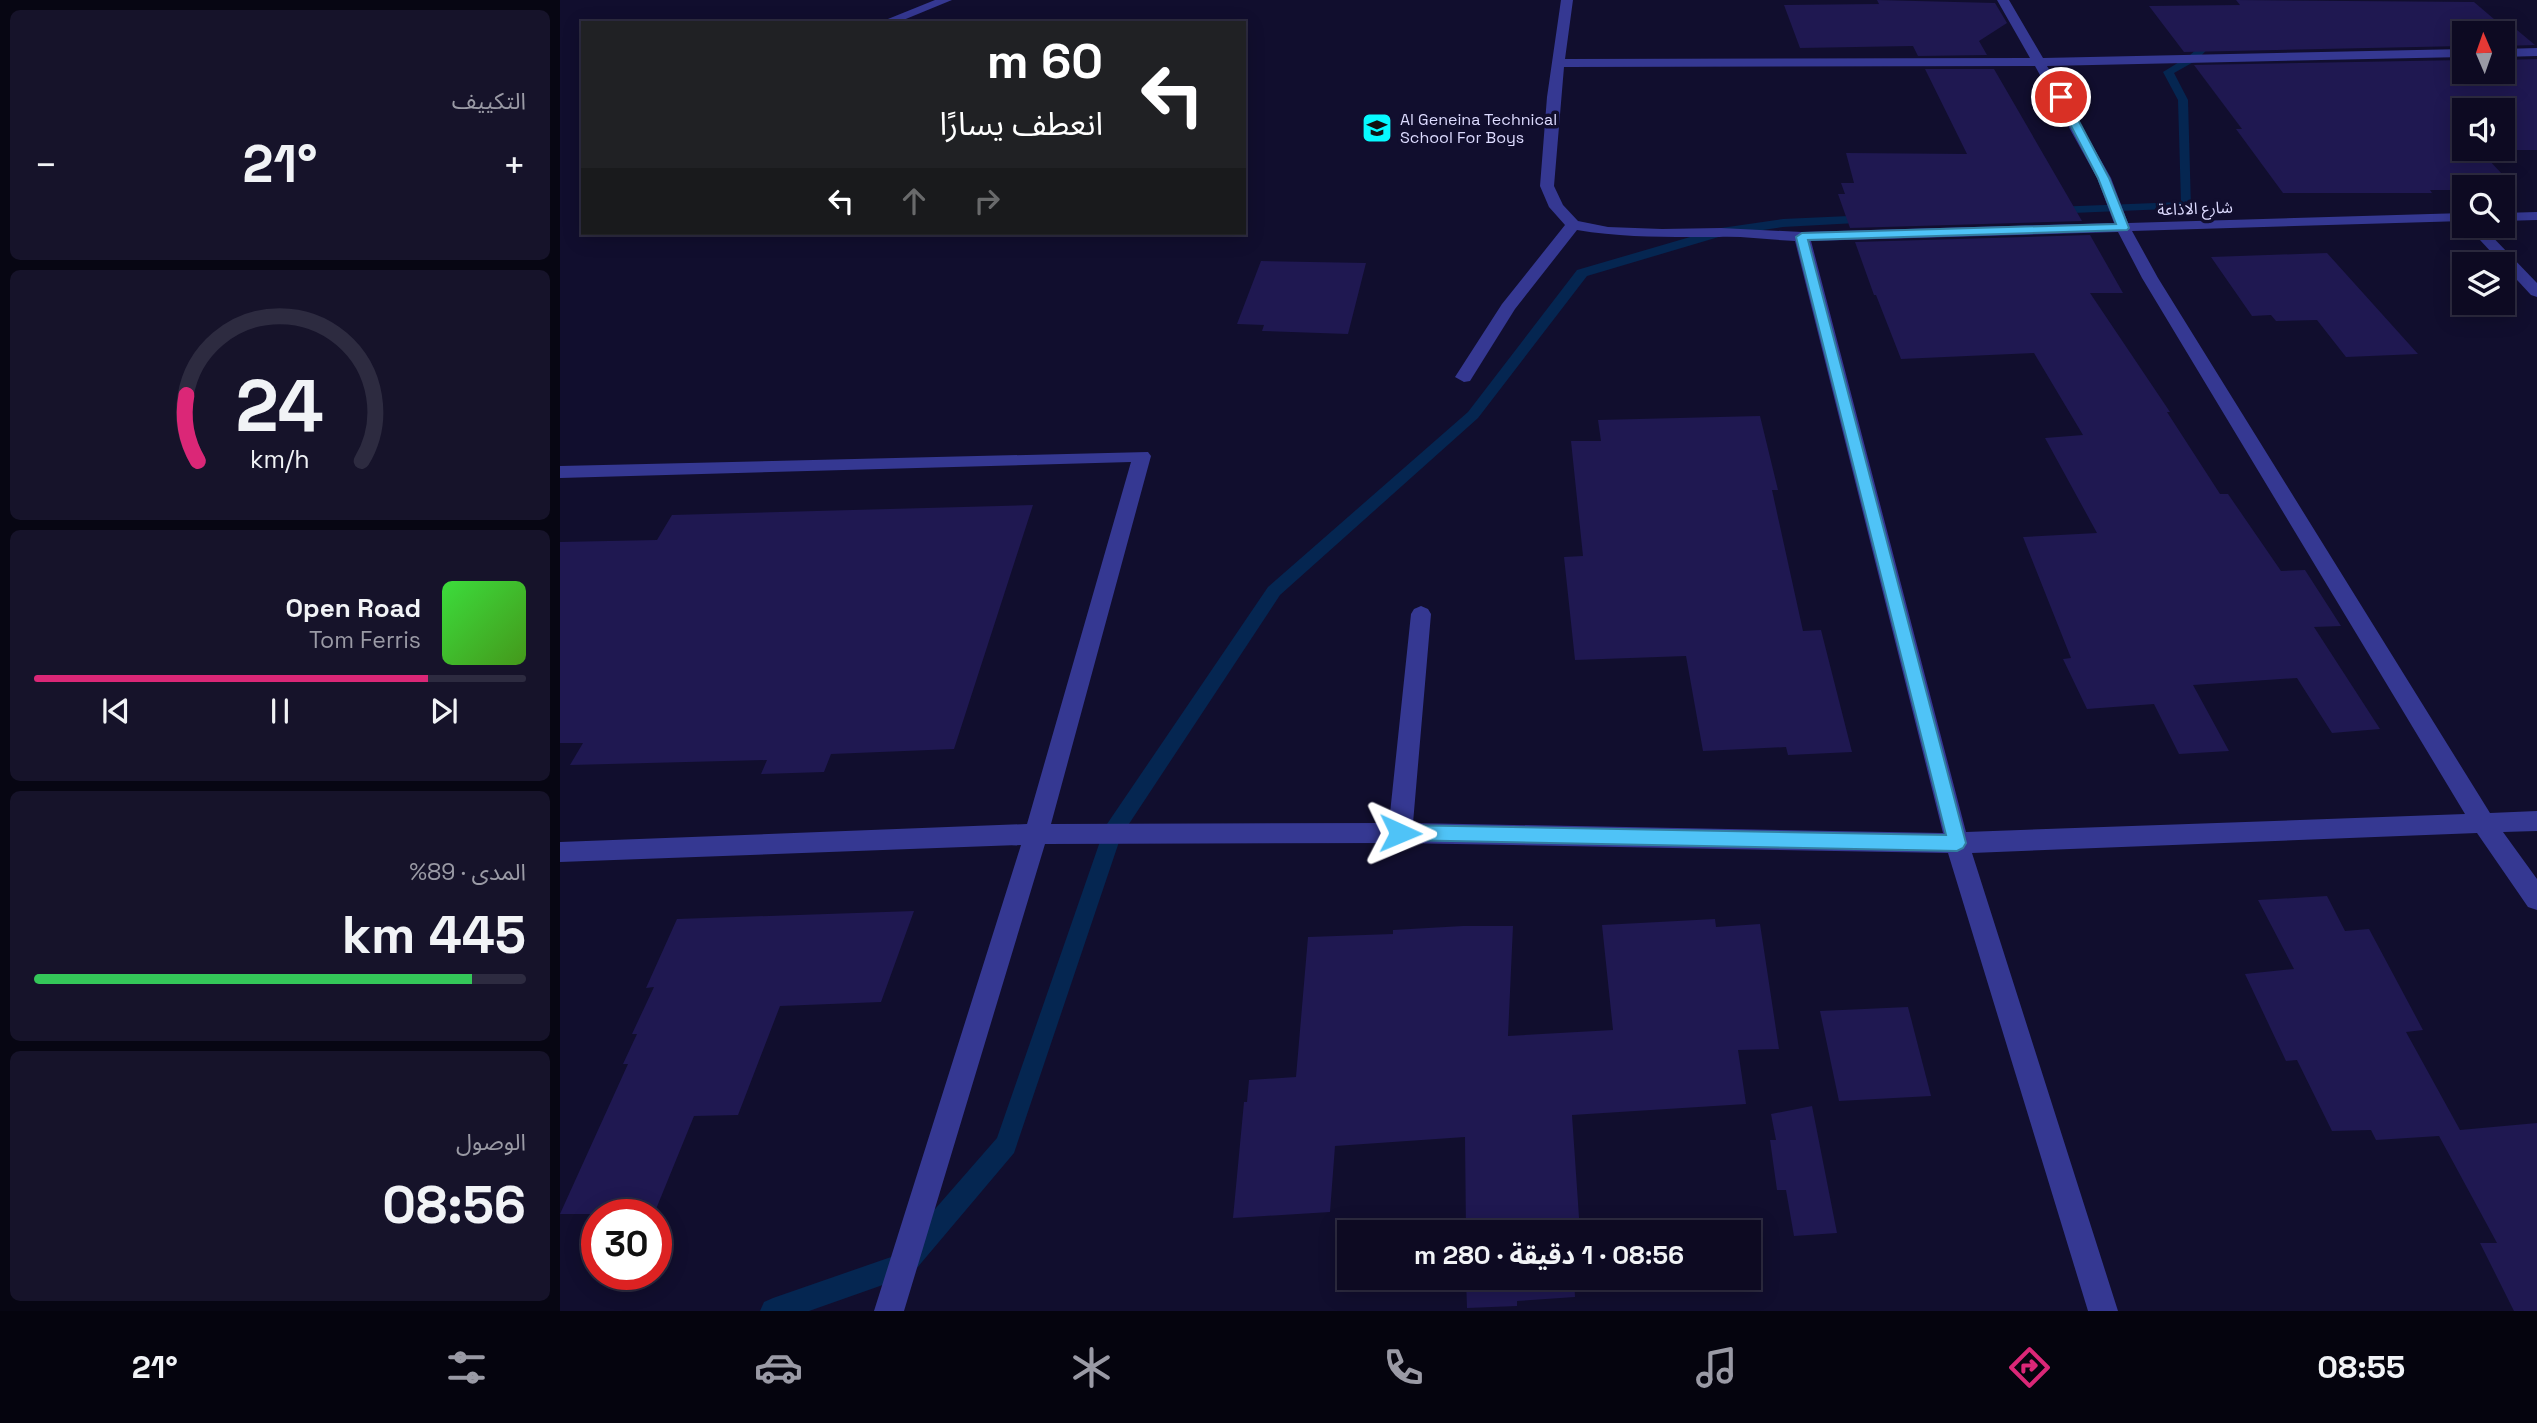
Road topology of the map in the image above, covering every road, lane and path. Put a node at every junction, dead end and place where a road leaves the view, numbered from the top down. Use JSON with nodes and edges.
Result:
{"nodes":[{"id":1,"x":946,"y":0,"type":"edge"},
{"id":2,"x":1567,"y":0,"type":"edge"},
{"id":3,"x":2003,"y":0,"type":"edge"},
{"id":4,"x":889,"y":21,"type":"edge"},
{"id":5,"x":2537,"y":52,"type":"edge"},
{"id":6,"x":2452,"y":53,"type":"edge"},
{"id":7,"x":2515,"y":53,"type":"edge"},
{"id":8,"x":2038,"y":62,"type":"junction"},
{"id":9,"x":1559,"y":63,"type":"junction"},
{"id":10,"x":2537,"y":216,"type":"edge"},
{"id":11,"x":2515,"y":217,"type":"edge"},
{"id":12,"x":2452,"y":218,"type":"edge"},
{"id":13,"x":1573,"y":225,"type":"junction"},
{"id":14,"x":2123,"y":228,"type":"junction"},
{"id":15,"x":1802,"y":237,"type":"junction"},
{"id":16,"x":2485,"y":238,"type":"edge"},
{"id":17,"x":2537,"y":292,"type":"edge"},
{"id":18,"x":1464,"y":377,"type":"dead end"},
{"id":19,"x":560,"y":472,"type":"edge"},
{"id":20,"x":1421,"y":614,"type":"dead end"},
{"id":21,"x":2537,"y":821,"type":"edge"},
{"id":22,"x":2484,"y":824,"type":"junction"},
{"id":23,"x":1400,"y":833,"type":"junction"},
{"id":24,"x":1037,"y":834,"type":"junction"},
{"id":25,"x":1957,"y":843,"type":"junction"},
{"id":26,"x":560,"y":852,"type":"edge"},
{"id":27,"x":2537,"y":899,"type":"edge"},
{"id":28,"x":889,"y":1311,"type":"edge"},
{"id":29,"x":2103,"y":1311,"type":"edge"}],
"edges":[{"from":1,"to":4,"type":"street"},
{"from":2,"to":9,"type":"street"},
{"from":3,"to":8,"type":"street"},
{"from":5,"to":7,"type":"street"},
{"from":6,"to":8,"type":"street"},
{"from":8,"to":9,"type":"street"},
{"from":8,"to":14,"type":"street"},
{"from":9,"to":13,"type":"street"},
{"from":10,"to":11,"type":"street"},
{"from":12,"to":14,"type":"street","name":"شارع الاذاعة"},
{"from":13,"to":15,"type":"street","name":"شارع الاذاعة"},
{"from":13,"to":18,"type":"street"},
{"from":14,"to":15,"type":"street","name":"شارع الاذاعة"},
{"from":14,"to":22,"type":"street"},
{"from":15,"to":25,"type":"street"},
{"from":16,"to":17,"type":"street"},
{"from":19,"to":24,"type":"street"},
{"from":20,"to":23,"type":"street"},
{"from":21,"to":22,"type":"street"},
{"from":22,"to":25,"type":"street"},
{"from":22,"to":27,"type":"street"},
{"from":23,"to":24,"type":"street"},
{"from":23,"to":25,"type":"street"},
{"from":24,"to":26,"type":"street"},
{"from":24,"to":28,"type":"street"},
{"from":25,"to":29,"type":"street"}]}
